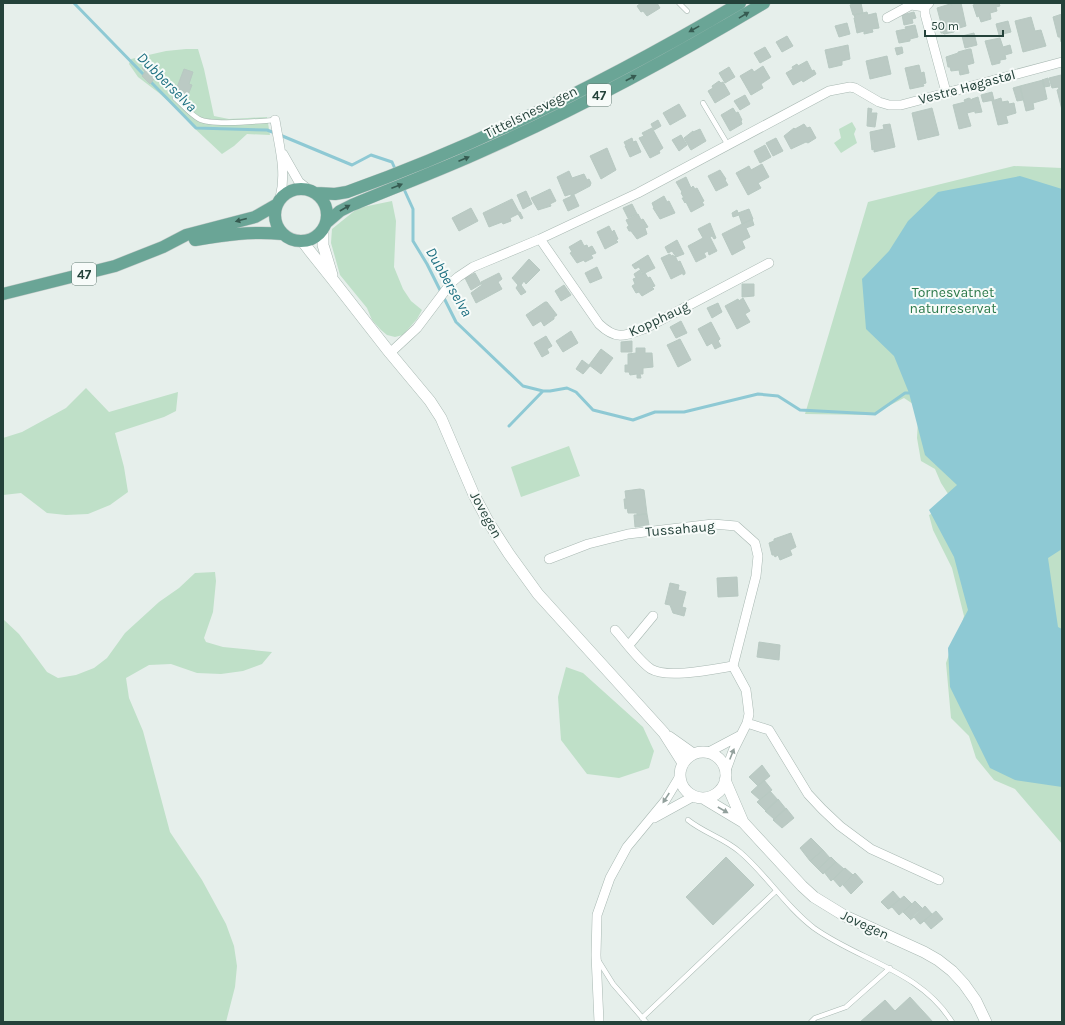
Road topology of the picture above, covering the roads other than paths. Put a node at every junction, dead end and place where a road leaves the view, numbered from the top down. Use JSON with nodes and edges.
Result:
{"nodes":[{"id":1,"x":679,"y":3,"type":"edge"},
{"id":2,"x":740,"y":3,"type":"edge"},
{"id":3,"x":764,"y":3,"type":"edge"},
{"id":4,"x":927,"y":5,"type":"edge"},
{"id":5,"x":687,"y":11,"type":"dead end"},
{"id":6,"x":888,"y":18,"type":"dead end"},
{"id":7,"x":1062,"y":62,"type":"edge"},
{"id":8,"x":946,"y":92,"type":"junction"},
{"id":9,"x":176,"y":98,"type":"dead end"},
{"id":10,"x":703,"y":103,"type":"dead end"},
{"id":11,"x":276,"y":120,"type":"joint"},
{"id":12,"x":728,"y":145,"type":"junction"},
{"id":13,"x":282,"y":152,"type":"junction"},
{"id":14,"x":312,"y":192,"type":"junction"},
{"id":15,"x":278,"y":201,"type":"junction"},
{"id":16,"x":324,"y":227,"type":"junction"},
{"id":17,"x":282,"y":234,"type":"junction"},
{"id":18,"x":540,"y":239,"type":"junction"},
{"id":19,"x":303,"y":242,"type":"junction"},
{"id":20,"x":163,"y":247,"type":"junction"},
{"id":21,"x":769,"y":263,"type":"dead end"},
{"id":22,"x":334,"y":280,"type":"junction"},
{"id":23,"x":3,"y":294,"type":"edge"},
{"id":24,"x":390,"y":353,"type":"junction"},
{"id":25,"x":549,"y":559,"type":"dead end"},
{"id":26,"x":653,"y":616,"type":"dead end"},
{"id":27,"x":615,"y":630,"type":"dead end"},
{"id":28,"x":629,"y":645,"type":"junction"},
{"id":29,"x":734,"y":666,"type":"junction"},
{"id":30,"x":748,"y":723,"type":"junction"},
{"id":31,"x":664,"y":733,"type":"junction"},
{"id":32,"x":741,"y":736,"type":"junction"},
{"id":33,"x":707,"y":753,"type":"junction"},
{"id":34,"x":693,"y":754,"type":"junction"},
{"id":35,"x":683,"y":764,"type":"junction"},
{"id":36,"x":680,"y":776,"type":"junction"},
{"id":37,"x":725,"y":776,"type":"junction"},
{"id":38,"x":698,"y":797,"type":"junction"},
{"id":39,"x":651,"y":819,"type":"junction"},
{"id":40,"x":688,"y":820,"type":"dead end"},
{"id":41,"x":743,"y":822,"type":"junction"},
{"id":42,"x":940,"y":880,"type":"dead end"},
{"id":43,"x":776,"y":891,"type":"junction"},
{"id":44,"x":596,"y":955,"type":"junction"},
{"id":45,"x":890,"y":968,"type":"junction"},
{"id":46,"x":644,"y":1020,"type":"edge"},
{"id":47,"x":599,"y":1022,"type":"edge"},
{"id":48,"x":812,"y":1022,"type":"edge"},
{"id":49,"x":952,"y":1022,"type":"edge"},
{"id":50,"x":986,"y":1022,"type":"edge"}],
"edges":[{"from":1,"to":5,"type":"lane"},
{"from":2,"to":14,"type":"main road","name":"Tittelsnesvegen","number":"47","one_way":true},
{"from":16,"to":3,"type":"main road","name":"Tittelsnesvegen","number":"47","one_way":true},
{"from":4,"to":6,"type":"street"},
{"from":4,"to":8,"type":"street"},
{"from":7,"to":8,"type":"street","name":"Vestre Høgastøl"},
{"from":8,"to":12,"type":"street","name":"Vestre Høgastøl"},
{"from":9,"to":11,"type":"lane"},
{"from":10,"to":12,"type":"lane"},
{"from":11,"to":13,"type":"street"},
{"from":12,"to":18,"type":"street"},
{"from":13,"to":14,"type":"street"},
{"from":13,"to":15,"type":"street"},
{"from":14,"to":15,"type":"main road","number":"47"},
{"from":14,"to":16,"type":"main road"},
{"from":15,"to":17,"type":"main road"},
{"from":15,"to":20,"type":"main road","number":"47","one_way":true},
{"from":16,"to":19,"type":"main road","number":"47"},
{"from":16,"to":22,"type":"street","name":"Jovegen"},
{"from":17,"to":19,"type":"main road","number":"47"},
{"from":17,"to":20,"type":"main road","number":"47"},
{"from":18,"to":21,"type":"street","name":"Kopphaug"},
{"from":18,"to":24,"type":"street"},
{"from":19,"to":22,"type":"street","name":"Jovegen"},
{"from":20,"to":23,"type":"main road","number":"47"},
{"from":22,"to":24,"type":"street","name":"Jovegen"},
{"from":24,"to":31,"type":"street","name":"Jovegen"},
{"from":25,"to":29,"type":"street","name":"Tussahaug"},
{"from":26,"to":28,"type":"street"},
{"from":27,"to":28,"type":"street"},
{"from":28,"to":29,"type":"street"},
{"from":29,"to":30,"type":"street"},
{"from":30,"to":32,"type":"street"},
{"from":30,"to":42,"type":"street"},
{"from":31,"to":34,"type":"street","name":"Jovegen"},
{"from":31,"to":35,"type":"street","name":"Jovegen"},
{"from":32,"to":33,"type":"street"},
{"from":37,"to":32,"type":"street","one_way":true},
{"from":33,"to":34,"type":"street"},
{"from":33,"to":37,"type":"street"},
{"from":34,"to":35,"type":"street"},
{"from":35,"to":36,"type":"street"},
{"from":36,"to":38,"type":"street"},
{"from":36,"to":39,"type":"street","one_way":true},
{"from":37,"to":38,"type":"street"},
{"from":37,"to":41,"type":"street","name":"Jovegen"},
{"from":38,"to":39,"type":"street"},
{"from":38,"to":41,"type":"street","name":"Jovegen","one_way":true},
{"from":39,"to":44,"type":"street"},
{"from":40,"to":43,"type":"lane"},
{"from":41,"to":50,"type":"street","name":"Jovegen"},
{"from":43,"to":45,"type":"lane"},
{"from":43,"to":46,"type":"lane"},
{"from":44,"to":46,"type":"lane"},
{"from":44,"to":47,"type":"street"},
{"from":45,"to":48,"type":"lane"},
{"from":45,"to":49,"type":"lane"}]}
